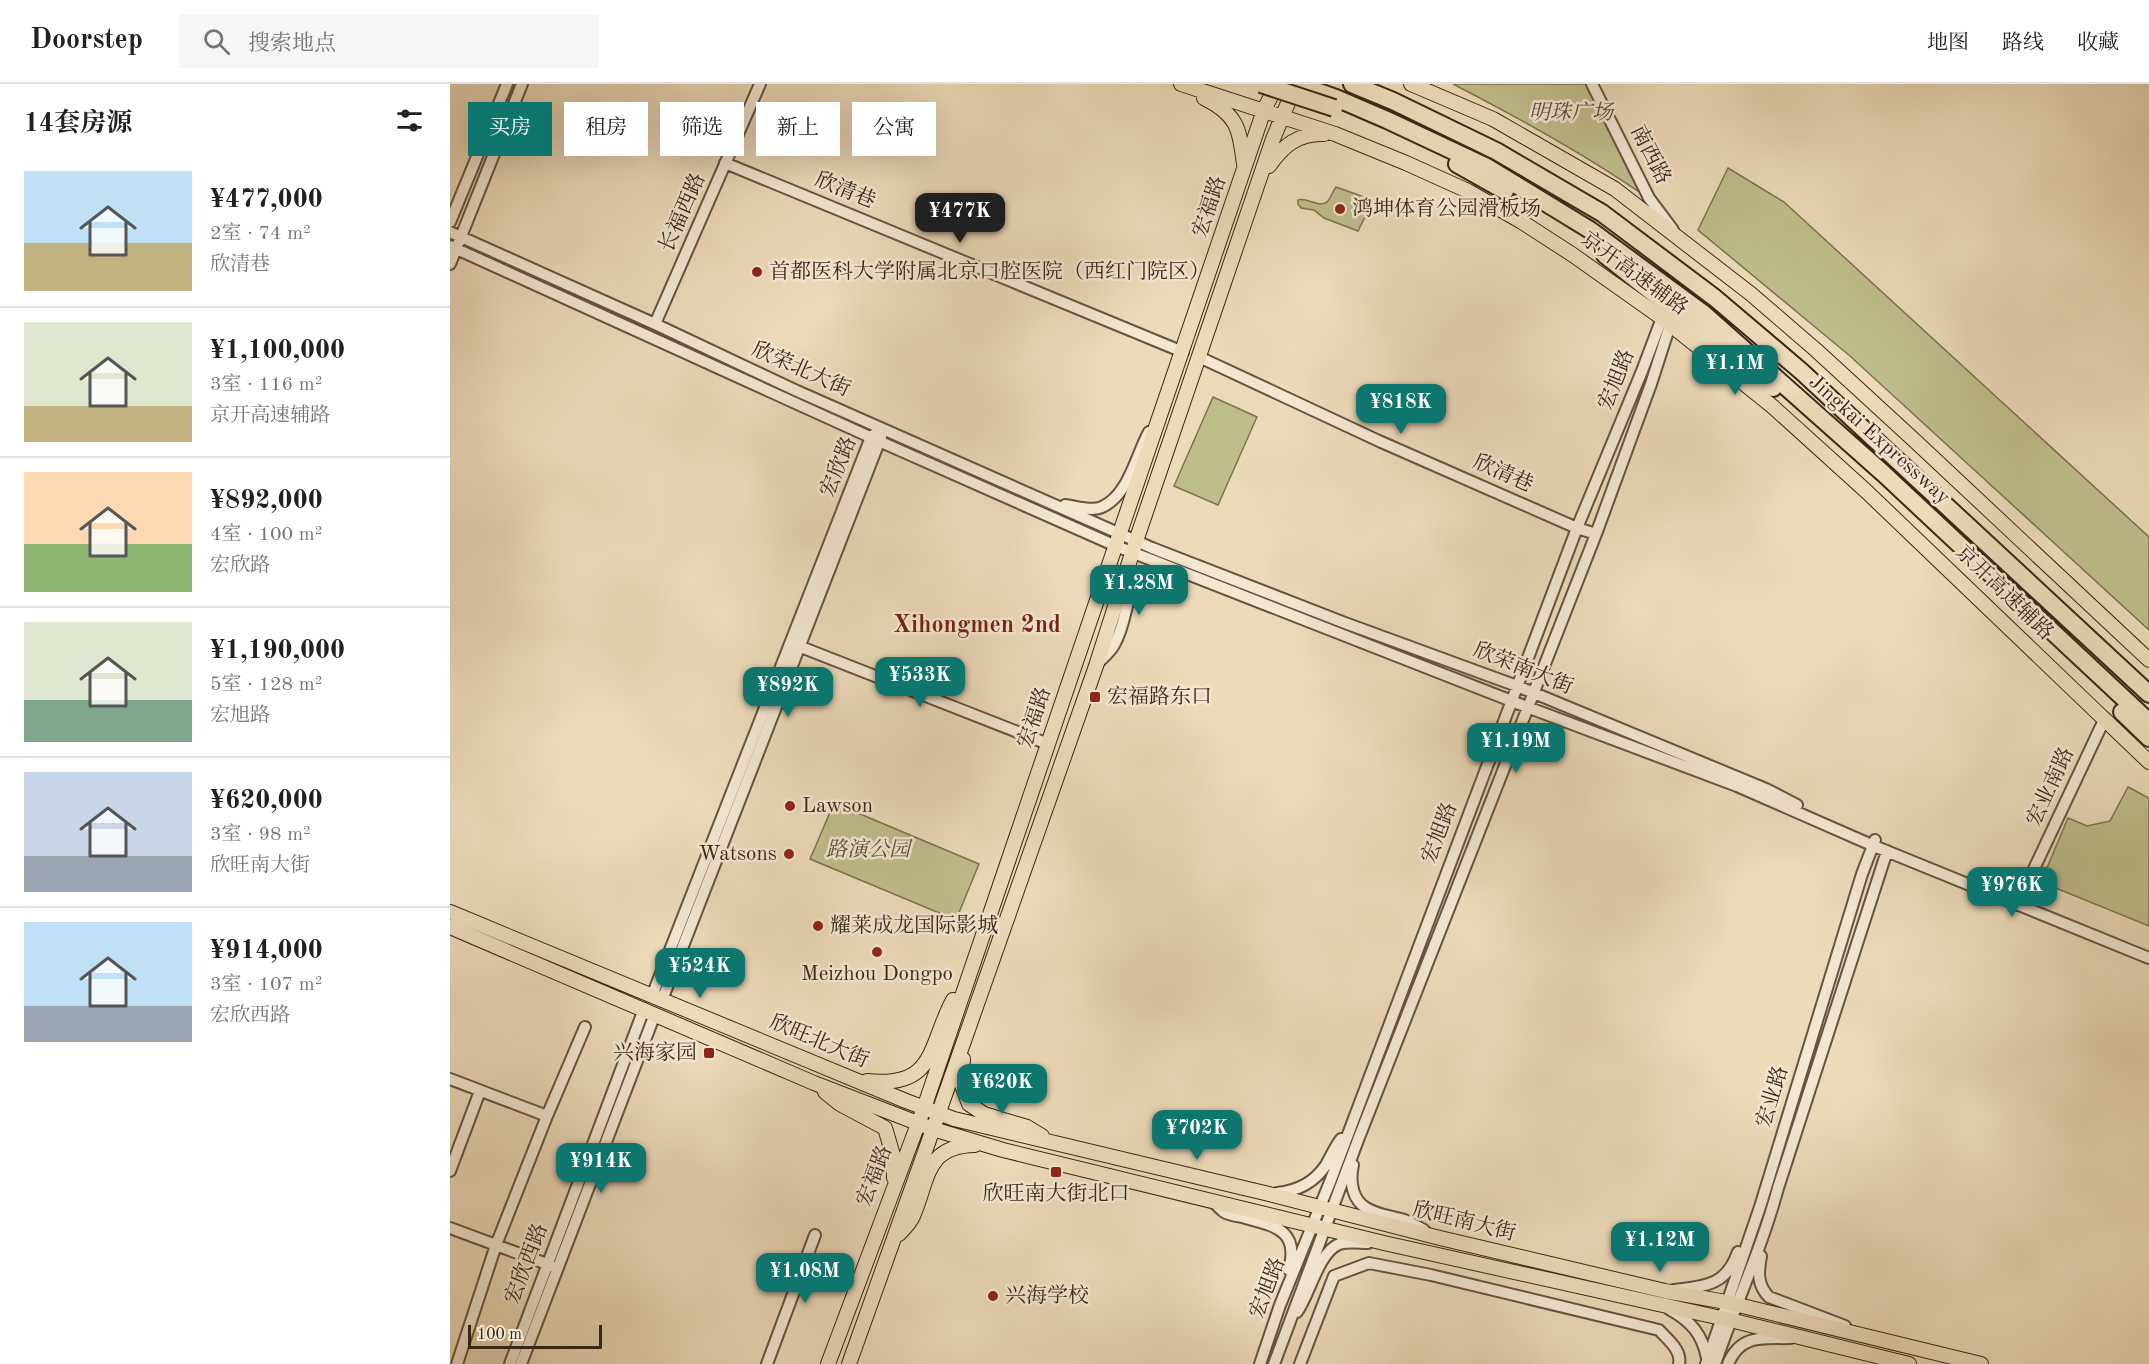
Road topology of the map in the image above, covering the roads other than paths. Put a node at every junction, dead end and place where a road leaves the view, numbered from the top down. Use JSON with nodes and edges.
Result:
{"nodes":[{"id":1,"x":507,"y":84,"type":"edge"},
{"id":2,"x":522,"y":84,"type":"edge"},
{"id":3,"x":760,"y":84,"type":"edge"},
{"id":4,"x":1179,"y":84,"type":"edge"},
{"id":5,"x":1261,"y":84,"type":"edge"},
{"id":6,"x":1277,"y":84,"type":"edge"},
{"id":7,"x":1296,"y":84,"type":"edge"},
{"id":8,"x":1352,"y":84,"type":"edge"},
{"id":9,"x":1411,"y":84,"type":"edge"},
{"id":10,"x":1592,"y":84,"type":"edge"},
{"id":11,"x":1335,"y":103,"type":"junction"},
{"id":12,"x":1264,"y":111,"type":"junction"},
{"id":13,"x":1282,"y":116,"type":"junction"},
{"id":14,"x":1335,"y":134,"type":"junction"},
{"id":15,"x":725,"y":163,"type":"junction"},
{"id":16,"x":1245,"y":169,"type":"junction"},
{"id":17,"x":1262,"y":175,"type":"junction"},
{"id":18,"x":450,"y":222,"type":"edge"},
{"id":19,"x":450,"y":232,"type":"edge"},
{"id":20,"x":461,"y":238,"type":"junction"},
{"id":21,"x":1680,"y":239,"type":"junction"},
{"id":22,"x":453,"y":248,"type":"edge"},
{"id":23,"x":450,"y":264,"type":"edge"},
{"id":24,"x":1666,"y":322,"type":"junction"},
{"id":25,"x":655,"y":324,"type":"junction"},
{"id":26,"x":1183,"y":352,"type":"junction"},
{"id":27,"x":1199,"y":357,"type":"junction"},
{"id":28,"x":1164,"y":406,"type":"junction"},
{"id":29,"x":883,"y":428,"type":"junction"},
{"id":30,"x":876,"y":440,"type":"junction"},
{"id":31,"x":1052,"y":503,"type":"junction"},
{"id":32,"x":1576,"y":528,"type":"junction"},
{"id":33,"x":1596,"y":534,"type":"junction"},
{"id":34,"x":1118,"y":540,"type":"junction"},
{"id":35,"x":1134,"y":547,"type":"junction"},
{"id":36,"x":1191,"y":575,"type":"junction"},
{"id":37,"x":801,"y":647,"type":"junction"},
{"id":38,"x":2149,"y":660,"type":"edge"},
{"id":39,"x":1096,"y":666,"type":"junction"},
{"id":40,"x":1517,"y":686,"type":"junction"},
{"id":41,"x":1533,"y":693,"type":"junction"},
{"id":42,"x":2149,"y":694,"type":"edge"},
{"id":43,"x":1511,"y":700,"type":"junction"},
{"id":44,"x":1527,"y":707,"type":"junction"},
{"id":45,"x":2105,"y":718,"type":"junction"},
{"id":46,"x":2149,"y":722,"type":"edge"},
{"id":47,"x":2149,"y":738,"type":"edge"},
{"id":48,"x":1048,"y":744,"type":"junction"},
{"id":49,"x":2149,"y":762,"type":"edge"},
{"id":50,"x":1874,"y":843,"type":"junction"},
{"id":51,"x":1887,"y":851,"type":"junction"},
{"id":52,"x":2017,"y":905,"type":"junction"},
{"id":53,"x":450,"y":912,"type":"edge"},
{"id":54,"x":450,"y":927,"type":"edge"},
{"id":55,"x":2149,"y":958,"type":"edge"},
{"id":56,"x":974,"y":962,"type":"junction"},
{"id":57,"x":657,"y":998,"type":"junction"},
{"id":58,"x":649,"y":1011,"type":"junction"},
{"id":59,"x":585,"y":1027,"type":"dead end"},
{"id":60,"x":969,"y":1027,"type":"junction"},
{"id":61,"x":450,"y":1079,"type":"edge"},
{"id":62,"x":856,"y":1080,"type":"junction"},
{"id":63,"x":814,"y":1083,"type":"junction"},
{"id":64,"x":480,"y":1091,"type":"junction"},
{"id":65,"x":924,"y":1108,"type":"junction"},
{"id":66,"x":939,"y":1114,"type":"junction"},
{"id":67,"x":547,"y":1116,"type":"junction"},
{"id":68,"x":918,"y":1124,"type":"junction"},
{"id":69,"x":933,"y":1129,"type":"junction"},
{"id":70,"x":1353,"y":1136,"type":"junction"},
{"id":71,"x":1056,"y":1144,"type":"junction"},
{"id":72,"x":1003,"y":1150,"type":"junction"},
{"id":73,"x":450,"y":1171,"type":"edge"},
{"id":74,"x":893,"y":1188,"type":"junction"},
{"id":75,"x":1269,"y":1194,"type":"junction"},
{"id":76,"x":1213,"y":1202,"type":"junction"},
{"id":77,"x":1760,"y":1207,"type":"junction"},
{"id":78,"x":1326,"y":1208,"type":"junction"},
{"id":79,"x":1318,"y":1227,"type":"junction"},
{"id":80,"x":450,"y":1228,"type":"edge"},
{"id":81,"x":1767,"y":1228,"type":"junction"},
{"id":82,"x":815,"y":1235,"type":"dead end"},
{"id":83,"x":1440,"y":1238,"type":"junction"},
{"id":84,"x":892,"y":1243,"type":"junction"},
{"id":85,"x":1384,"y":1243,"type":"junction"},
{"id":86,"x":496,"y":1245,"type":"junction"},
{"id":87,"x":553,"y":1266,"type":"junction"},
{"id":88,"x":1665,"y":1291,"type":"junction"},
{"id":89,"x":1731,"y":1304,"type":"junction"},
{"id":90,"x":1280,"y":1305,"type":"junction"},
{"id":91,"x":1661,"y":1305,"type":"junction"},
{"id":92,"x":1725,"y":1319,"type":"junction"},
{"id":93,"x":1287,"y":1328,"type":"junction"},
{"id":94,"x":1867,"y":1336,"type":"junction"},
{"id":95,"x":1802,"y":1338,"type":"junction"},
{"id":96,"x":1710,"y":1363,"type":"edge"},
{"id":97,"x":457,"y":1364,"type":"edge"},
{"id":98,"x":510,"y":1364,"type":"edge"},
{"id":99,"x":521,"y":1364,"type":"edge"},
{"id":100,"x":767,"y":1364,"type":"edge"},
{"id":101,"x":828,"y":1364,"type":"edge"},
{"id":102,"x":849,"y":1364,"type":"edge"},
{"id":103,"x":1260,"y":1364,"type":"edge"},
{"id":104,"x":1274,"y":1364,"type":"edge"},
{"id":105,"x":1300,"y":1364,"type":"edge"},
{"id":106,"x":1679,"y":1364,"type":"edge"},
{"id":107,"x":1728,"y":1364,"type":"edge"},
{"id":108,"x":1909,"y":1364,"type":"edge"},
{"id":109,"x":1981,"y":1364,"type":"edge"}],
"edges":[{"from":1,"to":18,"type":"street"},
{"from":2,"to":20,"type":"street"},
{"from":3,"to":15,"type":"street","name":"长福西路"},
{"from":4,"to":12,"type":"main road","name":"京开高速辅路"},
{"from":4,"to":16,"type":"main road"},
{"from":5,"to":11,"type":"highway","bridge":true},
{"from":6,"to":12,"type":"main road","name":"宏福路"},
{"from":7,"to":11,"type":"highway"},
{"from":7,"to":13,"type":"main road","name":"宏福路"},
{"from":8,"to":42,"type":"highway","name":"Jingkai Expressway"},
{"from":9,"to":21,"type":"main road"},
{"from":10,"to":21,"type":"street","name":"南西路"},
{"from":11,"to":46,"type":"highway","name":"Jingkai Expressway"},
{"from":11,"to":47,"type":"highway"},
{"from":12,"to":13,"type":"main road","name":"京开高速辅路"},
{"from":12,"to":16,"type":"main road","name":"宏福路"},
{"from":13,"to":14,"type":"main road","name":"京开高速辅路"},
{"from":13,"to":17,"type":"main road","name":"宏福路"},
{"from":14,"to":17,"type":"main road"},
{"from":14,"to":24,"type":"main road","name":"京开高速辅路"},
{"from":15,"to":25,"type":"street","name":"长福西路"},
{"from":15,"to":26,"type":"street","name":"欣清巷"},
{"from":16,"to":26,"type":"main road","name":"宏福路"},
{"from":17,"to":27,"type":"main road","name":"宏福路"},
{"from":19,"to":20,"type":"street","name":"欣荣北大街"},
{"from":20,"to":22,"type":"street"},
{"from":20,"to":25,"type":"street","name":"欣荣北大街"},
{"from":21,"to":38,"type":"main road"},
{"from":22,"to":23,"type":"street"},
{"from":22,"to":30,"type":"street","name":"欣荣北大街"},
{"from":24,"to":32,"type":"street","name":"宏旭路"},
{"from":24,"to":33,"type":"street","name":"宏旭路"},
{"from":24,"to":45,"type":"main road","name":"京开高速辅路"},
{"from":25,"to":29,"type":"street","name":"欣荣北大街"},
{"from":26,"to":28,"type":"main road","name":"宏福路"},
{"from":27,"to":32,"type":"street","name":"欣清巷"},
{"from":27,"to":35,"type":"main road","name":"宏福路"},
{"from":28,"to":31,"type":"street"},
{"from":28,"to":34,"type":"main road","name":"宏福路"},
{"from":29,"to":30,"type":"street","name":"宏欣路"},
{"from":29,"to":31,"type":"street","name":"欣荣北大街"},
{"from":30,"to":34,"type":"street","name":"欣荣北大街"},
{"from":30,"to":37,"type":"street","name":"宏欣路"},
{"from":30,"to":57,"type":"street","name":"宏欣路"},
{"from":31,"to":34,"type":"street","name":"欣荣北大街"},
{"from":32,"to":33,"type":"street","name":"欣清巷"},
{"from":32,"to":40,"type":"street","name":"宏旭路"},
{"from":33,"to":41,"type":"street","name":"宏旭路"},
{"from":34,"to":35,"type":"street","name":"欣荣北大街"},
{"from":34,"to":48,"type":"main road","name":"宏福路"},
{"from":35,"to":36,"type":"street","name":"欣荣南大街"},
{"from":35,"to":39,"type":"main road","name":"宏福路"},
{"from":35,"to":40,"type":"street","name":"欣荣南大街"},
{"from":36,"to":39,"type":"street"},
{"from":36,"to":43,"type":"street","name":"欣荣南大街"},
{"from":37,"to":48,"type":"street"},
{"from":37,"to":57,"type":"street","name":"宏欣路"},
{"from":39,"to":60,"type":"main road","name":"宏福路"},
{"from":40,"to":41,"type":"street","name":"欣荣南大街"},
{"from":40,"to":43,"type":"street","name":"宏旭路"},
{"from":41,"to":44,"type":"street","name":"宏旭路"},
{"from":41,"to":50,"type":"street","name":"欣荣南大街"},
{"from":43,"to":44,"type":"street","name":"欣荣南大街"},
{"from":43,"to":70,"type":"street","name":"宏旭路"},
{"from":44,"to":50,"type":"street","name":"欣荣南大街"},
{"from":44,"to":70,"type":"street","name":"宏旭路"},
{"from":45,"to":49,"type":"main road","name":"京开高速辅路"},
{"from":45,"to":52,"type":"street","name":"宏业南路"},
{"from":48,"to":56,"type":"main road","name":"宏福路"},
{"from":50,"to":51,"type":"street","name":"欣荣南大街"},
{"from":50,"to":77,"type":"street","name":"宏业路"},
{"from":51,"to":52,"type":"street","name":"欣荣南大街"},
{"from":51,"to":81,"type":"street","name":"宏业路"},
{"from":52,"to":55,"type":"street","name":"欣荣南大街"},
{"from":53,"to":57,"type":"main road","name":"欣旺北大街"},
{"from":54,"to":58,"type":"main road","name":"欣旺北大街"},
{"from":56,"to":62,"type":"main road"},
{"from":56,"to":65,"type":"main road","name":"宏福路"},
{"from":57,"to":62,"type":"main road","name":"欣旺北大街"},
{"from":58,"to":63,"type":"main road","name":"欣旺北大街"},
{"from":58,"to":87,"type":"street","name":"宏欣西路"},
{"from":59,"to":67,"type":"street"},
{"from":60,"to":66,"type":"main road","name":"宏福路"},
{"from":60,"to":71,"type":"main road"},
{"from":61,"to":64,"type":"street"},
{"from":62,"to":65,"type":"main road","name":"欣旺北大街"},
{"from":63,"to":68,"type":"main road","name":"欣旺北大街"},
{"from":63,"to":74,"type":"main road"},
{"from":64,"to":67,"type":"street"},
{"from":64,"to":73,"type":"street"},
{"from":65,"to":66,"type":"main road","name":"欣旺北大街"},
{"from":65,"to":68,"type":"main road","name":"宏福路"},
{"from":66,"to":69,"type":"main road","name":"宏福路"},
{"from":66,"to":71,"type":"main road","name":"欣旺南大街"},
{"from":67,"to":86,"type":"street"},
{"from":68,"to":69,"type":"main road","name":"欣旺北大街"},
{"from":68,"to":74,"type":"main road","name":"宏福路"},
{"from":69,"to":72,"type":"main road","name":"欣旺南大街"},
{"from":69,"to":84,"type":"main road","name":"宏福路"},
{"from":70,"to":75,"type":"street"},
{"from":70,"to":78,"type":"street","name":"宏旭路"},
{"from":70,"to":83,"type":"street"},
{"from":71,"to":75,"type":"main road","name":"欣旺南大街"},
{"from":72,"to":76,"type":"main road","name":"欣旺南大街"},
{"from":72,"to":84,"type":"main road"},
{"from":74,"to":101,"type":"main road","name":"宏福路"},
{"from":75,"to":78,"type":"main road","name":"欣旺南大街"},
{"from":76,"to":79,"type":"main road","name":"欣旺南大街"},
{"from":76,"to":90,"type":"street"},
{"from":77,"to":88,"type":"street"},
{"from":77,"to":89,"type":"street","name":"宏业路"},
{"from":78,"to":79,"type":"street","name":"宏旭路"},
{"from":78,"to":83,"type":"main road","name":"欣旺南大街"},
{"from":79,"to":85,"type":"main road","name":"欣旺南大街"},
{"from":79,"to":90,"type":"street","name":"宏旭路"},
{"from":79,"to":93,"type":"street","name":"宏旭路"},
{"from":80,"to":86,"type":"street"},
{"from":81,"to":89,"type":"street","name":"宏业路"},
{"from":81,"to":94,"type":"street"},
{"from":82,"to":100,"type":"street"},
{"from":83,"to":88,"type":"main road","name":"欣旺南大街"},
{"from":84,"to":102,"type":"main road","name":"宏福路"},
{"from":85,"to":91,"type":"main road","name":"欣旺南大街"},
{"from":85,"to":93,"type":"street"},
{"from":86,"to":87,"type":"street"},
{"from":86,"to":97,"type":"street"},
{"from":87,"to":98,"type":"street","name":"宏欣西路"},
{"from":87,"to":99,"type":"street","name":"宏欣西路"},
{"from":88,"to":89,"type":"main road","name":"欣旺南大街"},
{"from":89,"to":92,"type":"street","name":"宏业路"},
{"from":89,"to":94,"type":"main road","name":"欣旺南大街"},
{"from":90,"to":103,"type":"street","name":"宏旭路"},
{"from":91,"to":92,"type":"main road","name":"欣旺南大街"},
{"from":91,"to":96,"type":"street"},
{"from":92,"to":95,"type":"main road","name":"欣旺南大街"},
{"from":92,"to":96,"type":"street","name":"宏业路"},
{"from":93,"to":104,"type":"street","name":"宏旭路"},
{"from":94,"to":109,"type":"main road","name":"欣旺南大街"},
{"from":95,"to":107,"type":"street"},
{"from":95,"to":108,"type":"main road","name":"欣旺南大街"},
{"from":105,"to":106,"type":"street"}]}
